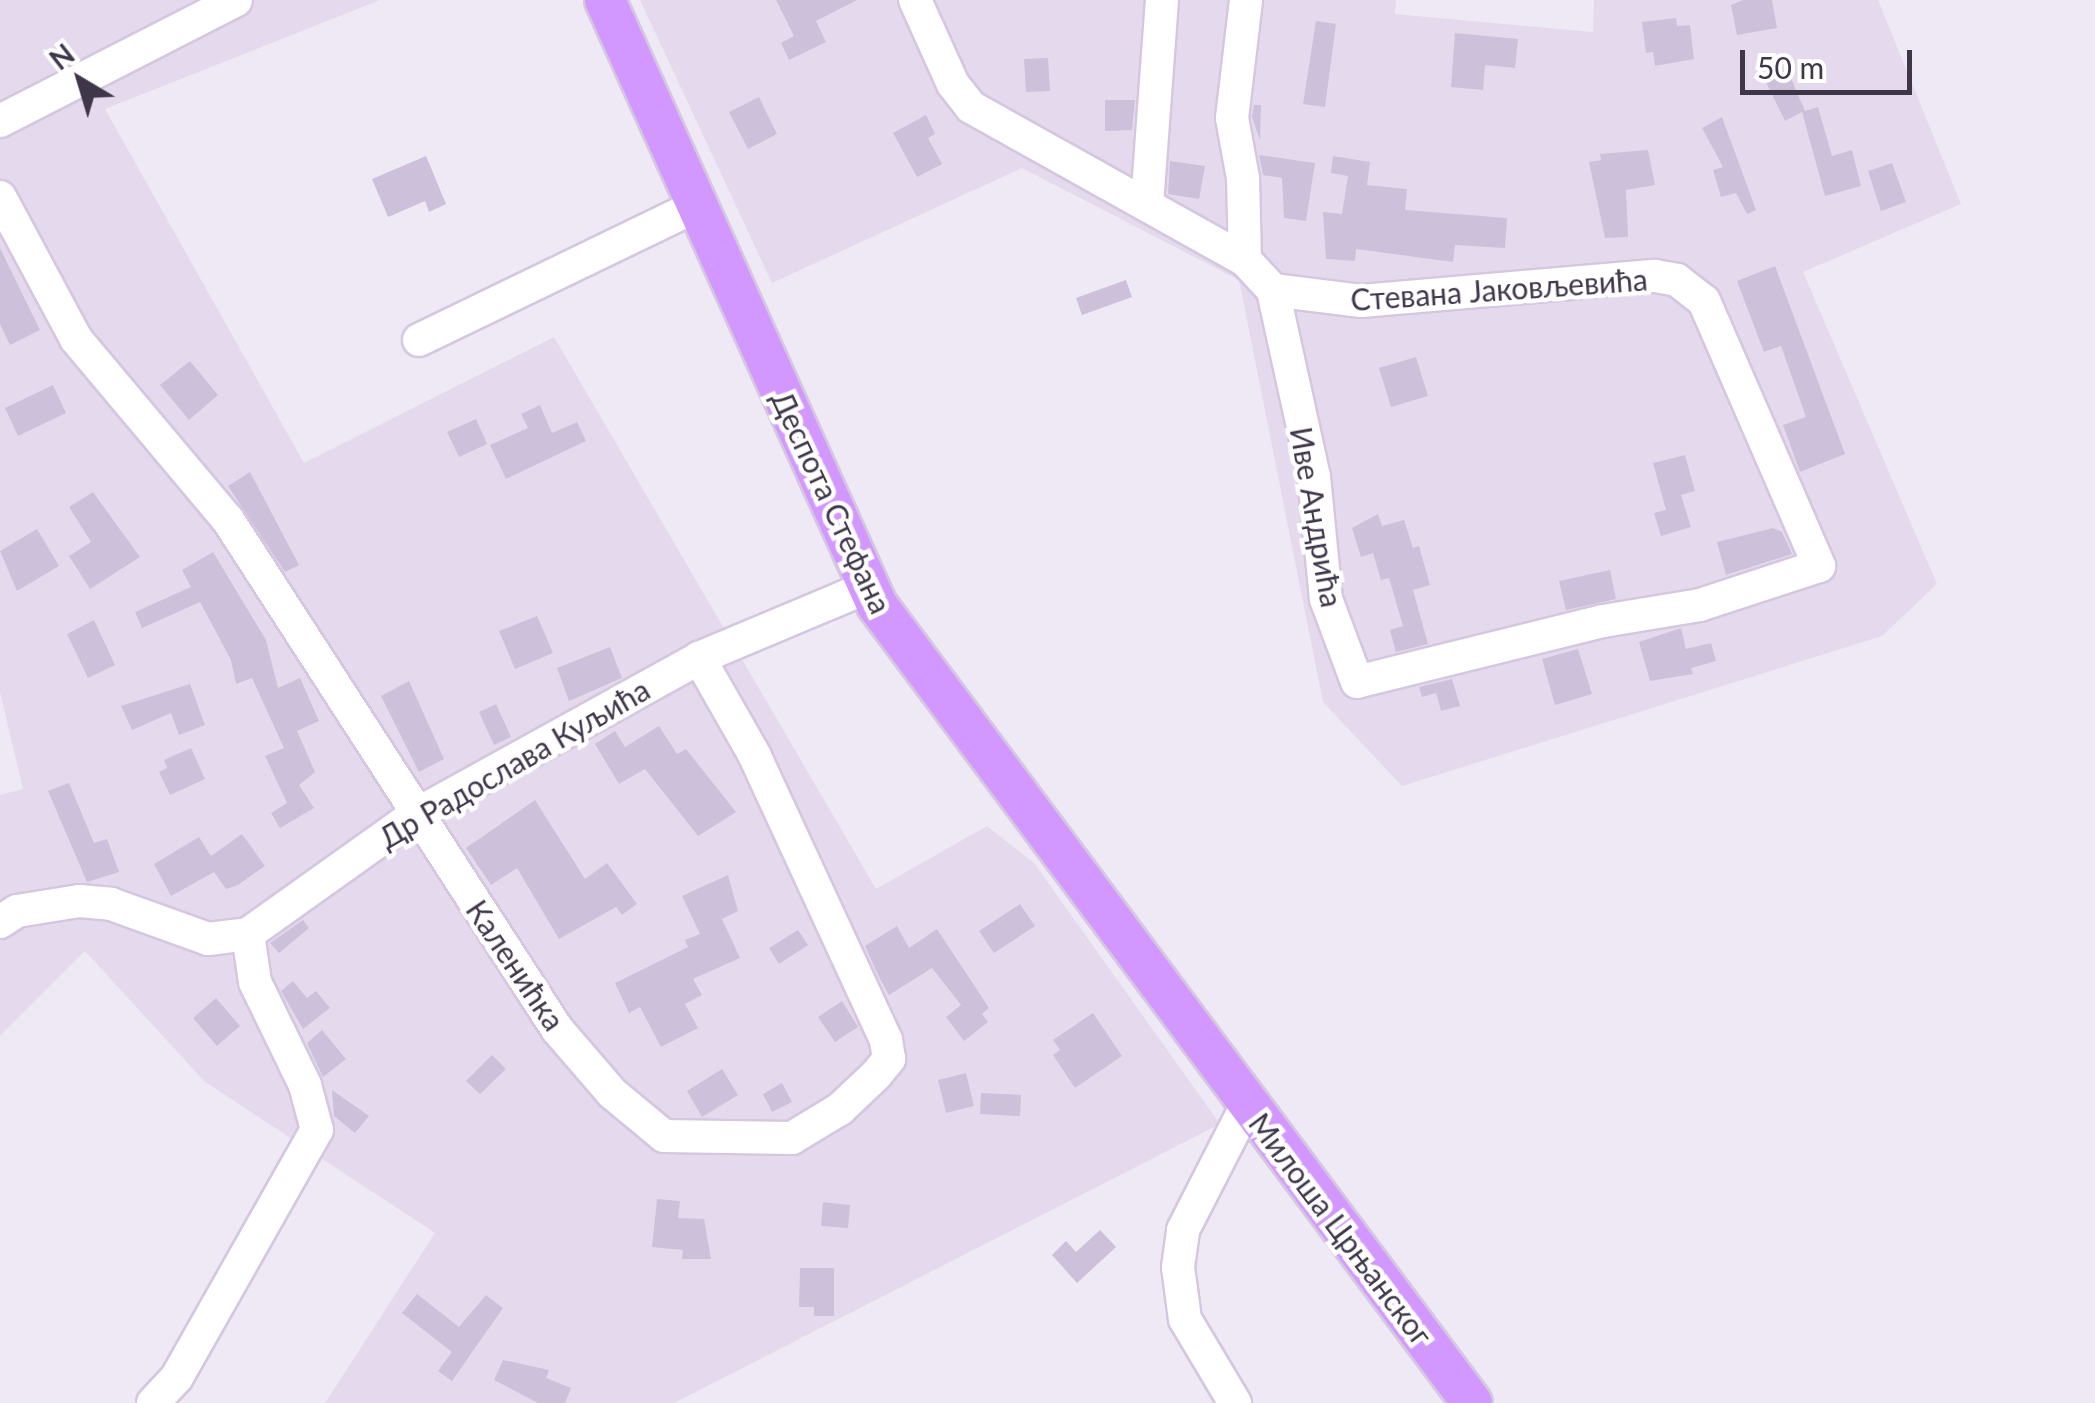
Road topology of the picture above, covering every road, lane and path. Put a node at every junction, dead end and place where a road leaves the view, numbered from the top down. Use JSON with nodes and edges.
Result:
{"nodes":[{"id":1,"x":236,"y":0,"type":"edge"},
{"id":2,"x":915,"y":0,"type":"edge"},
{"id":3,"x":1162,"y":0,"type":"edge"},
{"id":4,"x":1246,"y":0,"type":"edge"},
{"id":5,"x":615,"y":4,"type":"edge"},
{"id":6,"x":0,"y":122,"type":"edge"},
{"id":7,"x":0,"y":197,"type":"edge"},
{"id":8,"x":1147,"y":204,"type":"junction"},
{"id":9,"x":696,"y":206,"type":"junction"},
{"id":10,"x":1245,"y":260,"type":"junction"},
{"id":11,"x":1273,"y":290,"type":"junction"},
{"id":12,"x":418,"y":340,"type":"dead end"},
{"id":13,"x":868,"y":587,"type":"junction"},
{"id":14,"x":699,"y":658,"type":"junction"},
{"id":15,"x":1357,"y":682,"type":"joint"},
{"id":16,"x":414,"y":815,"type":"junction"},
{"id":17,"x":0,"y":922,"type":"edge"},
{"id":18,"x":248,"y":934,"type":"junction"},
{"id":19,"x":1210,"y":1055,"type":"joint"},
{"id":20,"x":1247,"y":1106,"type":"junction"},
{"id":21,"x":153,"y":1403,"type":"edge"},
{"id":22,"x":1235,"y":1403,"type":"edge"},
{"id":23,"x":1472,"y":1403,"type":"edge"}],
"edges":[{"from":1,"to":6,"type":"street"},
{"from":2,"to":8,"type":"street"},
{"from":3,"to":8,"type":"street"},
{"from":4,"to":10,"type":"street"},
{"from":5,"to":9,"type":"main road","name":"Деспота Стефана"},
{"from":7,"to":16,"type":"street","name":"Каленићка"},
{"from":8,"to":10,"type":"street"},
{"from":9,"to":12,"type":"street"},
{"from":9,"to":13,"type":"main road","name":"Деспота Стефана"},
{"from":10,"to":11,"type":"street"},
{"from":11,"to":15,"type":"street","name":"Иве Андрића"},
{"from":11,"to":15,"type":"street","name":"Стевана Јаковљевића"},
{"from":13,"to":14,"type":"street","name":"Др Радослава Куљића"},
{"from":13,"to":19,"type":"main road","name":"Деспота Стефана"},
{"from":14,"to":16,"type":"street","name":"Др Радослава Куљића"},
{"from":14,"to":16,"type":"street","name":"Каленићка"},
{"from":16,"to":18,"type":"street","name":"Др Радослава Куљића"},
{"from":17,"to":18,"type":"street"},
{"from":18,"to":21,"type":"street"},
{"from":19,"to":20,"type":"main road","name":"Милоша Црњанског"},
{"from":20,"to":22,"type":"street"},
{"from":20,"to":23,"type":"main road","name":"Милоша Црњанског"}]}
